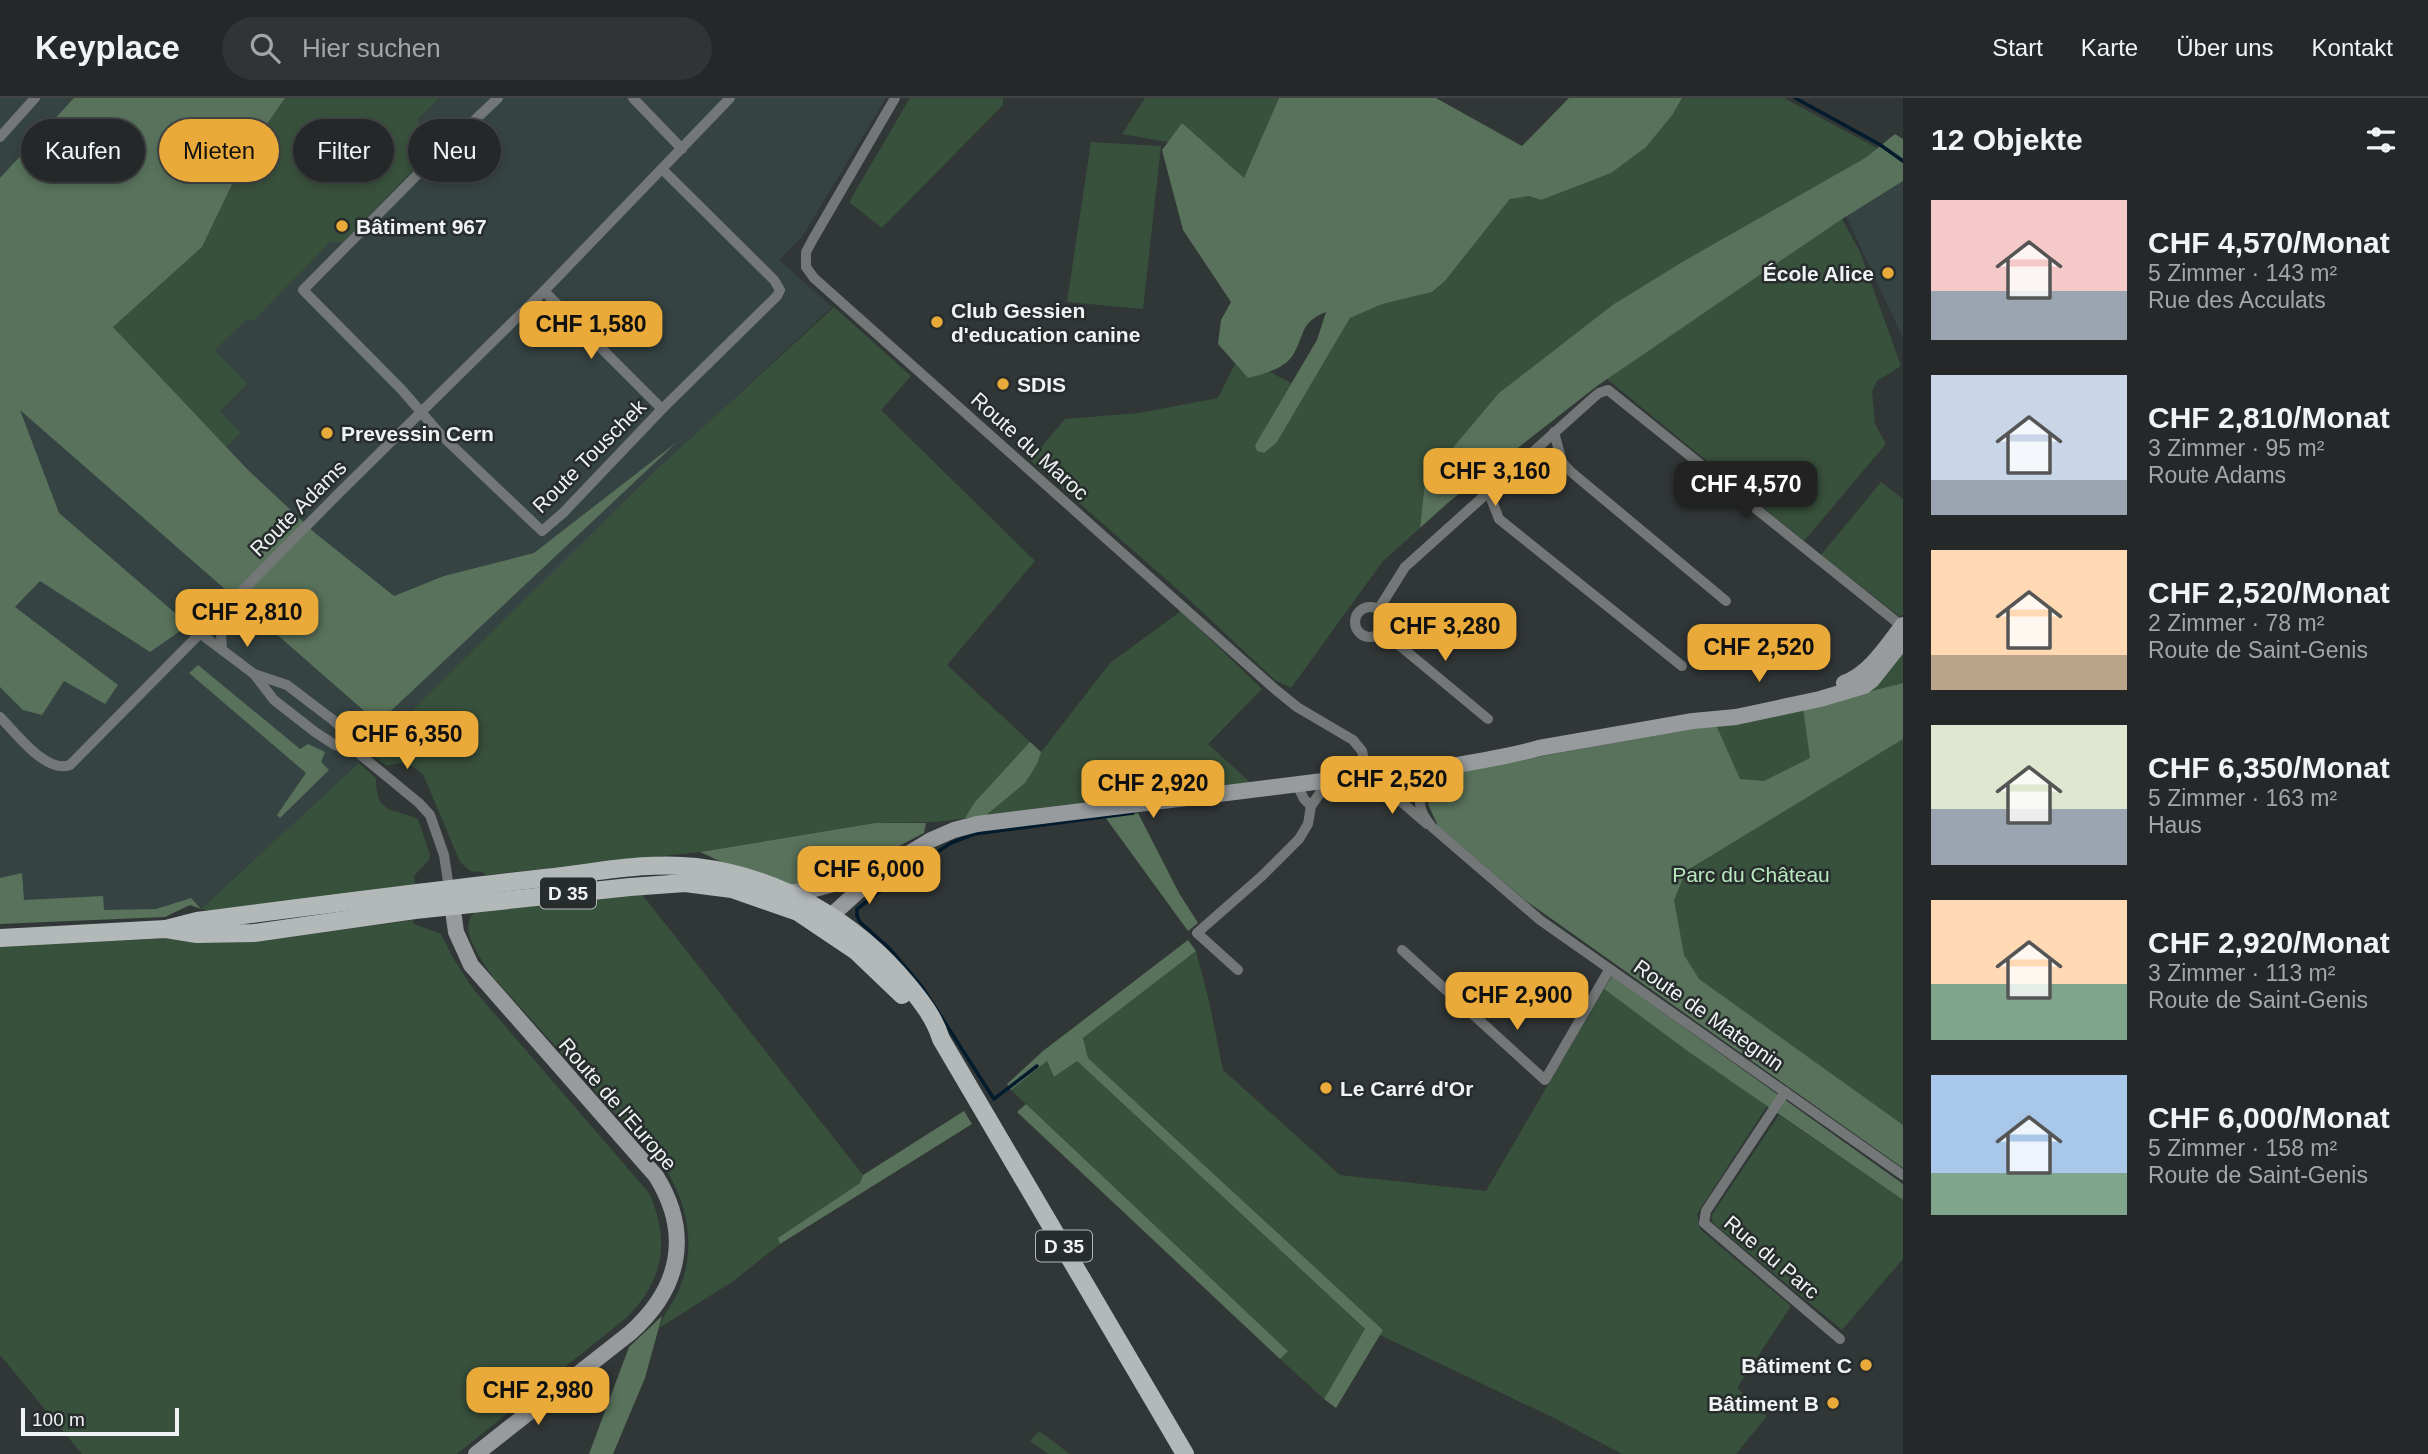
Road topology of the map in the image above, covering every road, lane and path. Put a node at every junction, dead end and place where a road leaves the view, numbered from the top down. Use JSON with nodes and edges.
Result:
{"nodes":[{"id":1,"x":35,"y":98,"type":"edge"},
{"id":2,"x":498,"y":98,"type":"edge"},
{"id":3,"x":633,"y":98,"type":"edge"},
{"id":4,"x":730,"y":98,"type":"edge"},
{"id":5,"x":895,"y":98,"type":"edge"},
{"id":6,"x":0,"y":137,"type":"edge"},
{"id":7,"x":682,"y":149,"type":"junction"},
{"id":8,"x":662,"y":169,"type":"junction"},
{"id":9,"x":544,"y":291,"type":"junction"},
{"id":10,"x":662,"y":410,"type":"junction"},
{"id":11,"x":421,"y":412,"type":"junction"},
{"id":12,"x":1554,"y":432,"type":"junction"},
{"id":13,"x":1489,"y":493,"type":"junction"},
{"id":14,"x":1726,"y":601,"type":"dead end"},
{"id":15,"x":1378,"y":610,"type":"junction"},
{"id":16,"x":220,"y":616,"type":"junction"},
{"id":17,"x":1903,"y":629,"type":"edge"},
{"id":18,"x":1382,"y":631,"type":"junction"},
{"id":19,"x":201,"y":634,"type":"junction"},
{"id":20,"x":222,"y":650,"type":"junction"},
{"id":21,"x":1682,"y":666,"type":"dead end"},
{"id":22,"x":254,"y":674,"type":"junction"},
{"id":23,"x":0,"y":717,"type":"edge"},
{"id":24,"x":1488,"y":719,"type":"dead end"},
{"id":25,"x":358,"y":752,"type":"junction"},
{"id":26,"x":1420,"y":766,"type":"junction"},
{"id":27,"x":1377,"y":772,"type":"junction"},
{"id":28,"x":1323,"y":782,"type":"junction"},
{"id":29,"x":1297,"y":785,"type":"junction"},
{"id":30,"x":1311,"y":806,"type":"junction"},
{"id":31,"x":1432,"y":827,"type":"junction"},
{"id":32,"x":878,"y":872,"type":"junction"},
{"id":33,"x":828,"y":886,"type":"junction"},
{"id":34,"x":450,"y":888,"type":"junction"},
{"id":35,"x":786,"y":893,"type":"junction"},
{"id":36,"x":452,"y":906,"type":"junction"},
{"id":37,"x":813,"y":913,"type":"junction"},
{"id":38,"x":832,"y":915,"type":"junction"},
{"id":39,"x":166,"y":929,"type":"junction"},
{"id":40,"x":0,"y":938,"type":"edge"},
{"id":41,"x":1402,"y":950,"type":"dead end"},
{"id":42,"x":1238,"y":970,"type":"dead end"},
{"id":43,"x":1609,"y":970,"type":"junction"},
{"id":44,"x":942,"y":1039,"type":"junction"},
{"id":45,"x":1785,"y":1092,"type":"junction"},
{"id":46,"x":1903,"y":1175,"type":"edge"},
{"id":47,"x":1840,"y":1339,"type":"dead end"},
{"id":48,"x":476,"y":1454,"type":"edge"},
{"id":49,"x":1185,"y":1454,"type":"edge"}],
"edges":[{"from":1,"to":6,"type":"street"},
{"from":2,"to":11,"type":"street"},
{"from":3,"to":7,"type":"street"},
{"from":4,"to":7,"type":"street","name":"Route Adams"},
{"from":5,"to":27,"type":"street","name":"Route du Maroc"},
{"from":7,"to":8,"type":"street","name":"Route Adams"},
{"from":8,"to":9,"type":"street","name":"Route Adams"},
{"from":8,"to":10,"type":"street","name":"Route Touschek"},
{"from":9,"to":10,"type":"street"},
{"from":9,"to":11,"type":"street","name":"Route Adams"},
{"from":10,"to":11,"type":"street","name":"Route Touschek"},
{"from":11,"to":16,"type":"street","name":"Route Adams"},
{"from":12,"to":13,"type":"street"},
{"from":12,"to":14,"type":"street"},
{"from":12,"to":17,"type":"street"},
{"from":13,"to":15,"type":"street"},
{"from":13,"to":21,"type":"street"},
{"from":15,"to":18,"type":"street"},
{"from":15,"to":18,"type":"street"},
{"from":16,"to":19,"type":"street","name":"Route Adams"},
{"from":16,"to":20,"type":"street"},
{"from":17,"to":26,"type":"main road"},
{"from":18,"to":24,"type":"street"},
{"from":19,"to":20,"type":"street"},
{"from":19,"to":23,"type":"street","name":"Route Adams"},
{"from":20,"to":22,"type":"street"},
{"from":22,"to":25,"type":"street"},
{"from":22,"to":25,"type":"street"},
{"from":25,"to":34,"type":"street"},
{"from":26,"to":27,"type":"main road"},
{"from":26,"to":31,"type":"street","name":"Route de Mategnin"},
{"from":27,"to":28,"type":"main road"},
{"from":27,"to":31,"type":"street","name":"Route de Mategnin"},
{"from":28,"to":29,"type":"main road"},
{"from":28,"to":30,"type":"street"},
{"from":29,"to":30,"type":"street"},
{"from":29,"to":32,"type":"main road"},
{"from":30,"to":42,"type":"street"},
{"from":31,"to":43,"type":"street","name":"Route de Mategnin"},
{"from":32,"to":33,"type":"main road"},
{"from":32,"to":38,"type":"main road"},
{"from":33,"to":35,"type":"main road"},
{"from":33,"to":37,"type":"main road"},
{"from":34,"to":35,"type":"main road","number":"D 35"},
{"from":34,"to":36,"type":"main road","name":"Route de l'Europe"},
{"from":34,"to":39,"type":"main road","number":"D 35"},
{"from":35,"to":37,"type":"main road","number":"D 35"},
{"from":36,"to":37,"type":"main road","number":"D 35"},
{"from":36,"to":39,"type":"main road","number":"D 35"},
{"from":36,"to":48,"type":"main road","name":"Route de l'Europe"},
{"from":37,"to":38,"type":"main road","number":"D 35"},
{"from":37,"to":44,"type":"main road","number":"D 35"},
{"from":38,"to":44,"type":"main road","number":"D 35"},
{"from":39,"to":40,"type":"main road","number":"D 35"},
{"from":41,"to":43,"type":"street"},
{"from":43,"to":45,"type":"street","name":"Route de Mategnin"},
{"from":44,"to":49,"type":"main road","number":"D 35"},
{"from":45,"to":46,"type":"street","name":"Route de Mategnin"},
{"from":45,"to":47,"type":"street","name":"Rue du Parc"}]}
